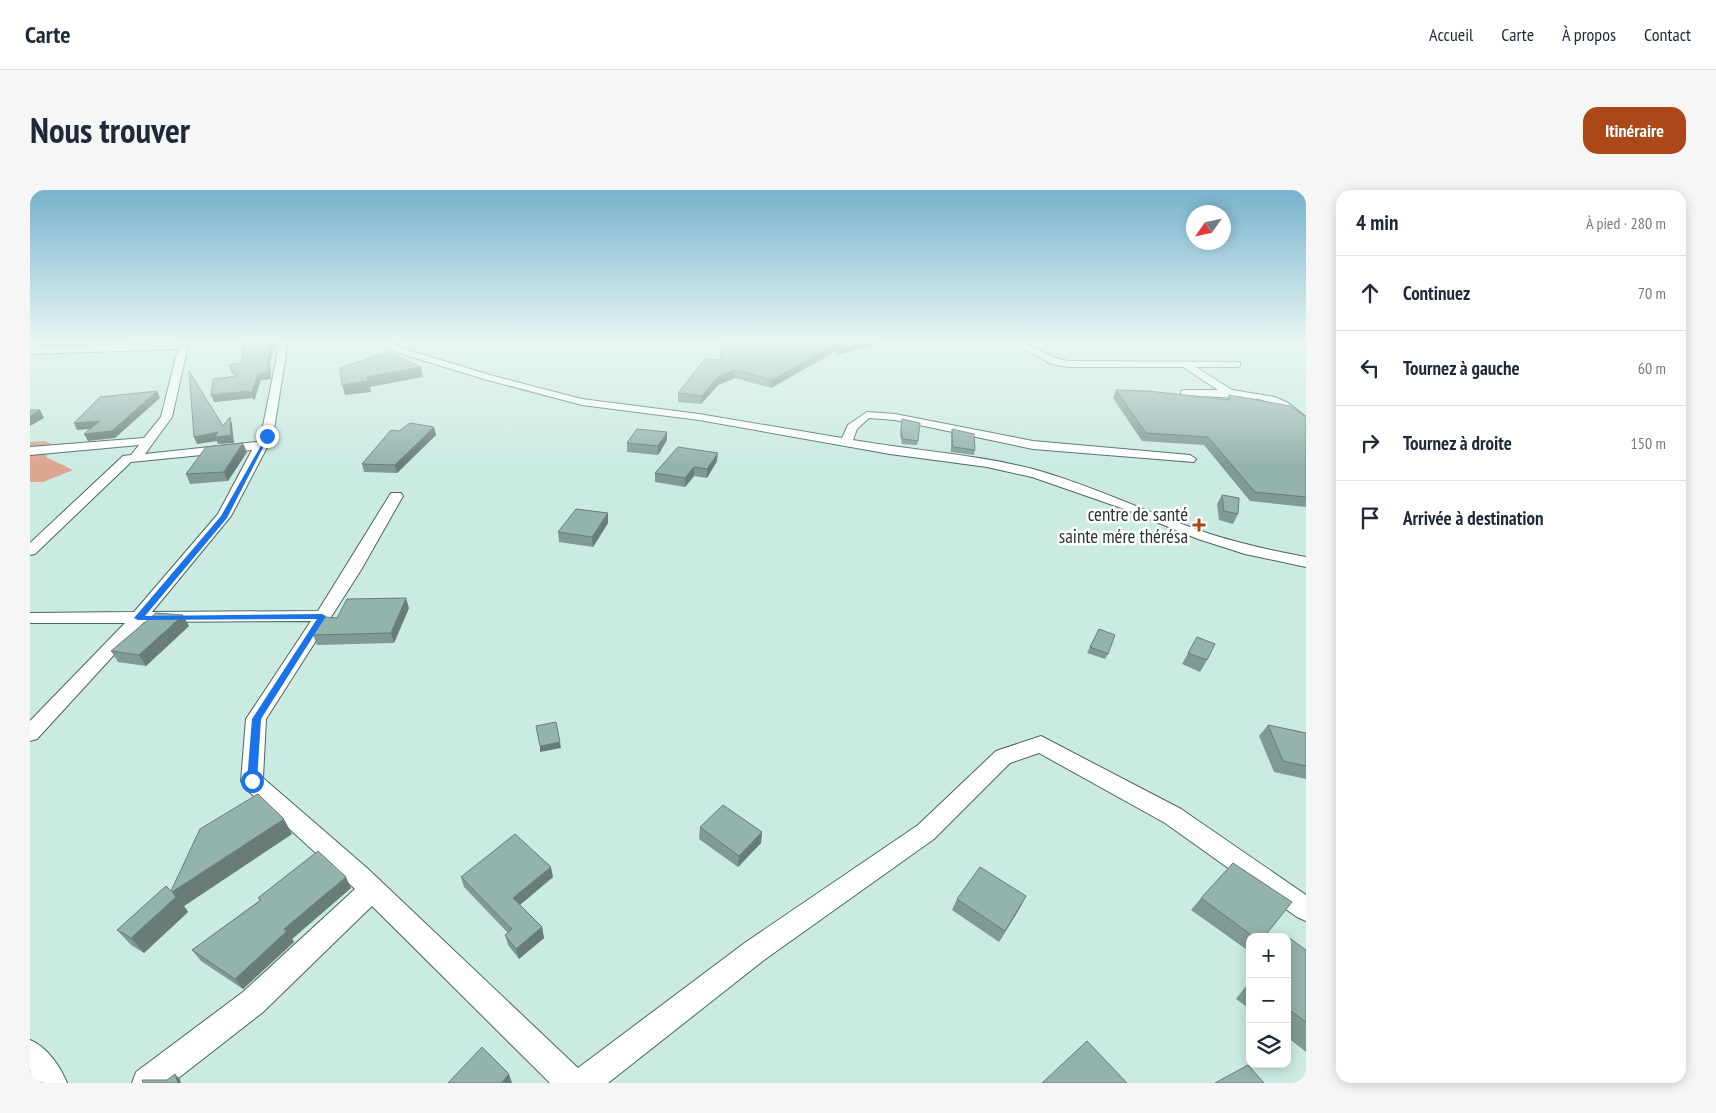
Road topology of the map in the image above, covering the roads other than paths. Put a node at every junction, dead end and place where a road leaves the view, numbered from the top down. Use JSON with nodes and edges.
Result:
{"nodes":[{"id":1,"x":174,"y":383,"type":"edge"},
{"id":2,"x":277,"y":383,"type":"edge"},
{"id":3,"x":509,"y":383,"type":"edge"},
{"id":4,"x":1214,"y":383,"type":"edge"},
{"id":5,"x":1185,"y":393,"type":"edge"},
{"id":6,"x":1230,"y":393,"type":"junction"},
{"id":7,"x":1306,"y":423,"type":"edge"},
{"id":8,"x":148,"y":441,"type":"junction"},
{"id":9,"x":846,"y":442,"type":"junction"},
{"id":10,"x":261,"y":445,"type":"junction"},
{"id":11,"x":30,"y":452,"type":"edge"},
{"id":12,"x":136,"y":457,"type":"junction"},
{"id":13,"x":1190,"y":460,"type":"dead end"},
{"id":14,"x":396,"y":496,"type":"dead end"},
{"id":15,"x":30,"y":551,"type":"edge"},
{"id":16,"x":1306,"y":562,"type":"edge"},
{"id":17,"x":322,"y":616,"type":"junction"},
{"id":18,"x":30,"y":618,"type":"edge"},
{"id":19,"x":138,"y":618,"type":"junction"},
{"id":20,"x":30,"y":734,"type":"edge"},
{"id":21,"x":372,"y":890,"type":"junction"},
{"id":22,"x":1306,"y":909,"type":"edge"},
{"id":23,"x":30,"y":1055,"type":"edge"},
{"id":24,"x":52,"y":1083,"type":"edge"},
{"id":25,"x":148,"y":1083,"type":"edge"},
{"id":26,"x":572,"y":1083,"type":"edge"},
{"id":27,"x":583,"y":1083,"type":"edge"}],
"edges":[{"from":1,"to":8,"type":"street"},
{"from":2,"to":10,"type":"street"},
{"from":3,"to":9,"type":"street"},
{"from":4,"to":6,"type":"street"},
{"from":5,"to":6,"type":"street"},
{"from":6,"to":7,"type":"street"},
{"from":8,"to":11,"type":"street"},
{"from":8,"to":12,"type":"street"},
{"from":9,"to":13,"type":"street"},
{"from":9,"to":16,"type":"street"},
{"from":10,"to":12,"type":"street"},
{"from":10,"to":19,"type":"street"},
{"from":12,"to":15,"type":"street"},
{"from":14,"to":17,"type":"street"},
{"from":17,"to":19,"type":"street"},
{"from":17,"to":21,"type":"street"},
{"from":18,"to":19,"type":"street"},
{"from":19,"to":20,"type":"street"},
{"from":21,"to":25,"type":"street"},
{"from":21,"to":26,"type":"street"},
{"from":22,"to":27,"type":"street"},
{"from":23,"to":24,"type":"street"}]}
